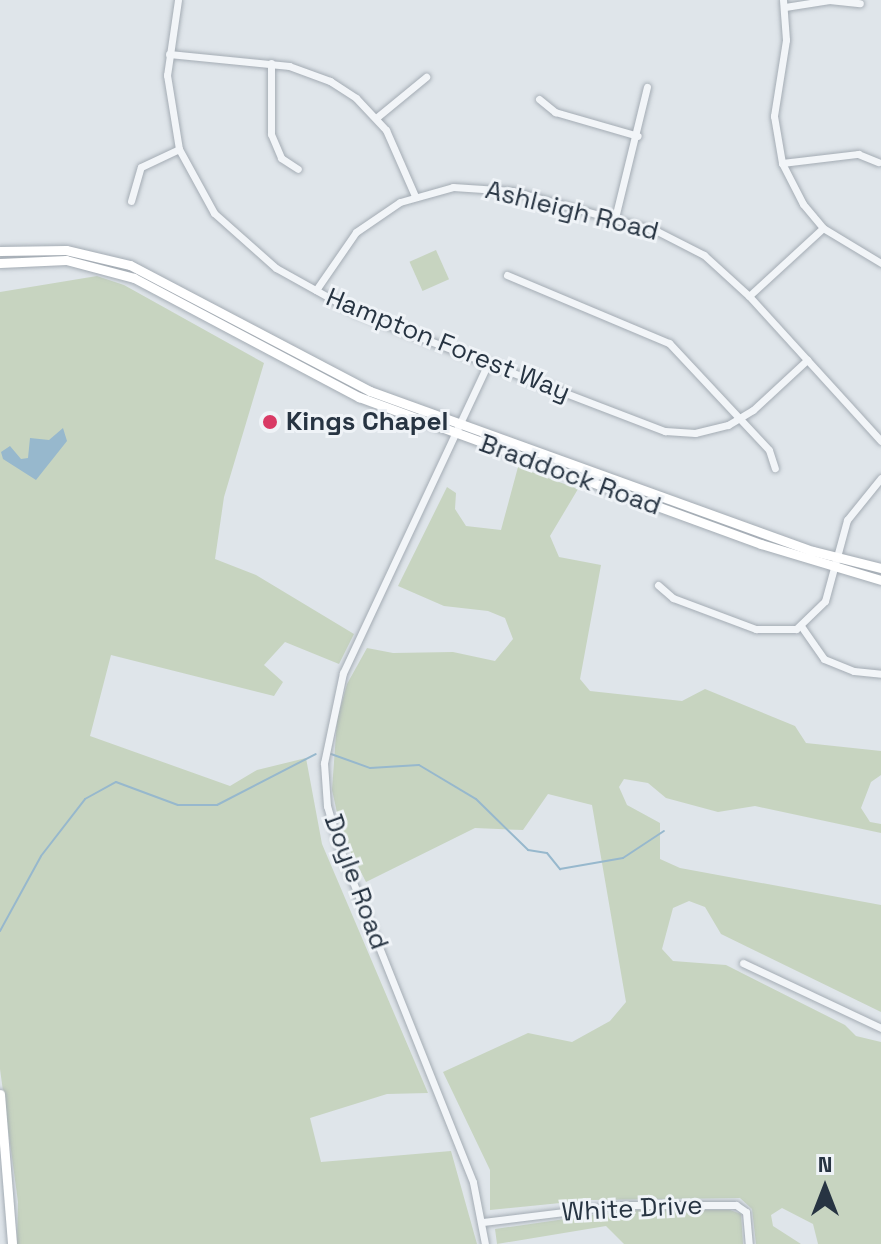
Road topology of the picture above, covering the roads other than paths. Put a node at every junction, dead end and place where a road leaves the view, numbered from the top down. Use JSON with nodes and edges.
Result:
{"nodes":[{"id":1,"x":178,"y":0,"type":"edge"},
{"id":2,"x":784,"y":3,"type":"edge"},
{"id":3,"x":860,"y":3,"type":"dead end"},
{"id":4,"x":169,"y":54,"type":"junction"},
{"id":5,"x":271,"y":63,"type":"junction"},
{"id":6,"x":426,"y":77,"type":"dead end"},
{"id":7,"x":647,"y":87,"type":"dead end"},
{"id":8,"x":539,"y":99,"type":"dead end"},
{"id":9,"x":376,"y":118,"type":"junction"},
{"id":10,"x":638,"y":136,"type":"junction"},
{"id":11,"x":179,"y":149,"type":"junction"},
{"id":12,"x":878,"y":162,"type":"dead end"},
{"id":13,"x":782,"y":163,"type":"junction"},
{"id":14,"x":298,"y":169,"type":"dead end"},
{"id":15,"x":415,"y":196,"type":"junction"},
{"id":16,"x":131,"y":201,"type":"dead end"},
{"id":17,"x":615,"y":218,"type":"junction"},
{"id":18,"x":823,"y":228,"type":"junction"},
{"id":19,"x":0,"y":251,"type":"edge"},
{"id":20,"x":0,"y":263,"type":"edge"},
{"id":21,"x":881,"y":263,"type":"edge"},
{"id":22,"x":507,"y":275,"type":"dead end"},
{"id":23,"x":316,"y":290,"type":"junction"},
{"id":24,"x":749,"y":296,"type":"junction"},
{"id":25,"x":807,"y":360,"type":"junction"},
{"id":26,"x":488,"y":364,"type":"junction"},
{"id":27,"x":740,"y":419,"type":"junction"},
{"id":28,"x":461,"y":430,"type":"junction"},
{"id":29,"x":881,"y":441,"type":"edge"},
{"id":30,"x":775,"y":468,"type":"dead end"},
{"id":31,"x":881,"y":478,"type":"edge"},
{"id":32,"x":835,"y":563,"type":"junction"},
{"id":33,"x":881,"y":568,"type":"edge"},
{"id":34,"x":881,"y":580,"type":"edge"},
{"id":35,"x":658,"y":585,"type":"dead end"},
{"id":36,"x":801,"y":626,"type":"junction"},
{"id":37,"x":881,"y":674,"type":"edge"},
{"id":38,"x":743,"y":963,"type":"dead end"},
{"id":39,"x":881,"y":1028,"type":"edge"},
{"id":40,"x":0,"y":1094,"type":"edge"},
{"id":41,"x":483,"y":1222,"type":"junction"},
{"id":42,"x":12,"y":1244,"type":"edge"},
{"id":43,"x":485,"y":1244,"type":"edge"},
{"id":44,"x":749,"y":1244,"type":"edge"}],
"edges":[{"from":1,"to":4,"type":"street","name":"Hampton Forest Way"},
{"from":2,"to":3,"type":"street"},
{"from":2,"to":13,"type":"street"},
{"from":4,"to":5,"type":"street"},
{"from":4,"to":11,"type":"street","name":"Hampton Forest Way"},
{"from":5,"to":9,"type":"street"},
{"from":5,"to":14,"type":"street"},
{"from":6,"to":9,"type":"street"},
{"from":7,"to":10,"type":"street"},
{"from":8,"to":10,"type":"street"},
{"from":9,"to":15,"type":"street"},
{"from":10,"to":17,"type":"street"},
{"from":11,"to":16,"type":"street"},
{"from":11,"to":23,"type":"street","name":"Hampton Forest Way"},
{"from":12,"to":13,"type":"street"},
{"from":13,"to":18,"type":"street"},
{"from":15,"to":17,"type":"street","name":"Ashleigh Road"},
{"from":15,"to":23,"type":"street","name":"Ashleigh Road"},
{"from":17,"to":24,"type":"street","name":"Ashleigh Road"},
{"from":18,"to":21,"type":"street"},
{"from":18,"to":24,"type":"street"},
{"from":19,"to":28,"type":"main road","name":"Braddock Road"},
{"from":20,"to":28,"type":"main road","name":"Braddock Road"},
{"from":22,"to":27,"type":"street"},
{"from":23,"to":26,"type":"street","name":"Hampton Forest Way"},
{"from":24,"to":25,"type":"street","name":"Ashleigh Road"},
{"from":25,"to":27,"type":"street","name":"Hampton Forest Way"},
{"from":25,"to":29,"type":"street","name":"Ashleigh Road"},
{"from":26,"to":27,"type":"street","name":"Hampton Forest Way"},
{"from":26,"to":28,"type":"street","name":"Doyle Road"},
{"from":27,"to":30,"type":"street"},
{"from":28,"to":32,"type":"main road","name":"Braddock Road"},
{"from":28,"to":41,"type":"street","name":"Doyle Road"},
{"from":31,"to":32,"type":"street"},
{"from":32,"to":33,"type":"main road","name":"Braddock Road"},
{"from":32,"to":34,"type":"main road","name":"Braddock Road"},
{"from":32,"to":36,"type":"street"},
{"from":35,"to":36,"type":"street"},
{"from":36,"to":37,"type":"street"},
{"from":38,"to":39,"type":"street"},
{"from":40,"to":42,"type":"main road"},
{"from":41,"to":43,"type":"street","name":"Doyle Road"},
{"from":41,"to":44,"type":"street","name":"White Drive"}]}
